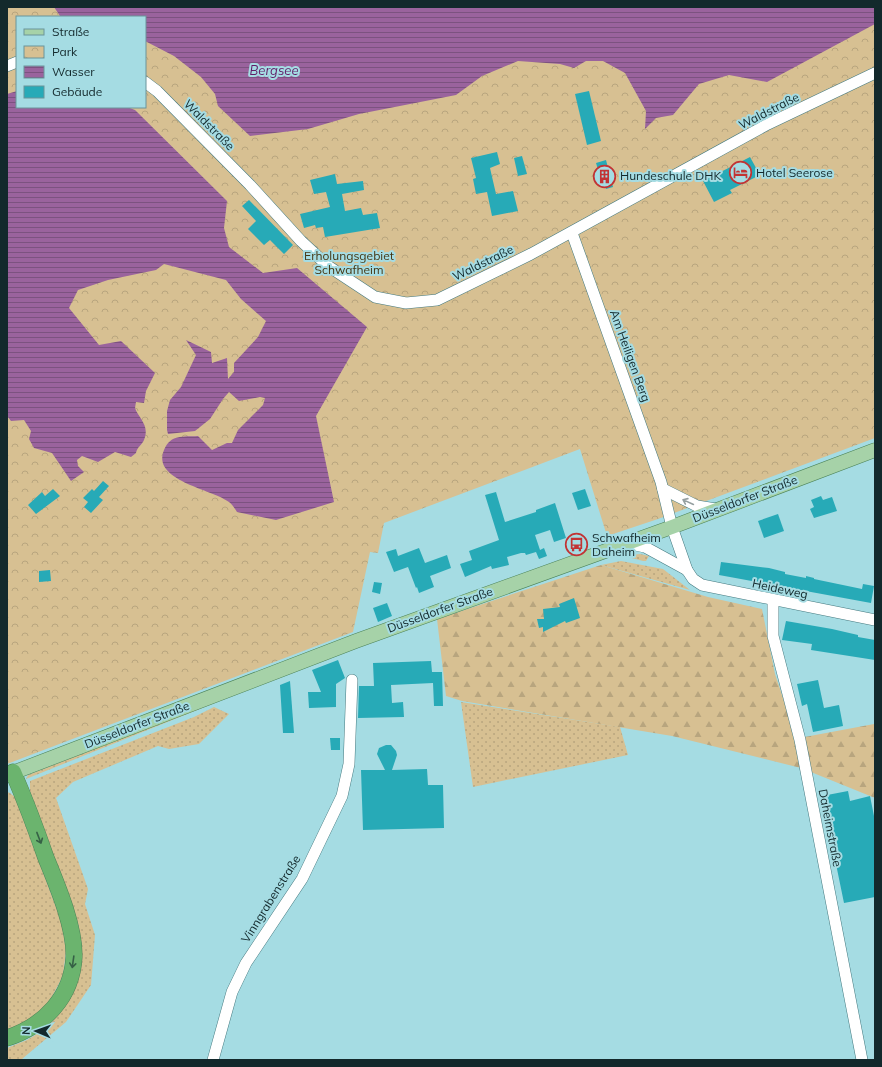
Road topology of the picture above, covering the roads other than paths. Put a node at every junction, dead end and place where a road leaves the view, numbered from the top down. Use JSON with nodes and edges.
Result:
{"nodes":[{"id":1,"x":875,"y":72,"type":"edge"},
{"id":2,"x":146,"y":83,"type":"edge"},
{"id":3,"x":572,"y":233,"type":"junction"},
{"id":4,"x":875,"y":450,"type":"edge"},
{"id":5,"x":663,"y":489,"type":"junction"},
{"id":6,"x":716,"y":509,"type":"junction"},
{"id":7,"x":672,"y":527,"type":"junction"},
{"id":8,"x":625,"y":543,"type":"junction"},
{"id":9,"x":687,"y":570,"type":"junction"},
{"id":10,"x":773,"y":601,"type":"junction"},
{"id":11,"x":875,"y":620,"type":"edge"},
{"id":12,"x":352,"y":680,"type":"dead end"},
{"id":13,"x":10,"y":774,"type":"edge"},
{"id":14,"x":7,"y":1038,"type":"edge"},
{"id":15,"x":213,"y":1060,"type":"edge"},
{"id":16,"x":862,"y":1060,"type":"edge"}],
"edges":[{"from":1,"to":3,"type":"street","name":"Waldstraße"},
{"from":2,"to":3,"type":"street","name":"Waldstraße"},
{"from":3,"to":5,"type":"street","name":"Am Heiligen Berg"},
{"from":4,"to":6,"type":"main road","name":"Düsseldorfer Straße"},
{"from":6,"to":5,"type":"street","one_way":true},
{"from":5,"to":7,"type":"street","name":"Am Heiligen Berg"},
{"from":6,"to":7,"type":"main road","name":"Düsseldorfer Straße"},
{"from":7,"to":8,"type":"main road","name":"Düsseldorfer Straße"},
{"from":7,"to":9,"type":"street","name":"Heideweg"},
{"from":8,"to":9,"type":"street","name":"Heideweg"},
{"from":8,"to":13,"type":"main road","name":"Düsseldorfer Straße"},
{"from":9,"to":10,"type":"street","name":"Heideweg"},
{"from":10,"to":11,"type":"street","name":"Heideweg"},
{"from":10,"to":16,"type":"street","name":"Daheimstraße"},
{"from":12,"to":15,"type":"street","name":"Vinngrabenstraße"},
{"from":13,"to":14,"type":"highway","one_way":true}]}
